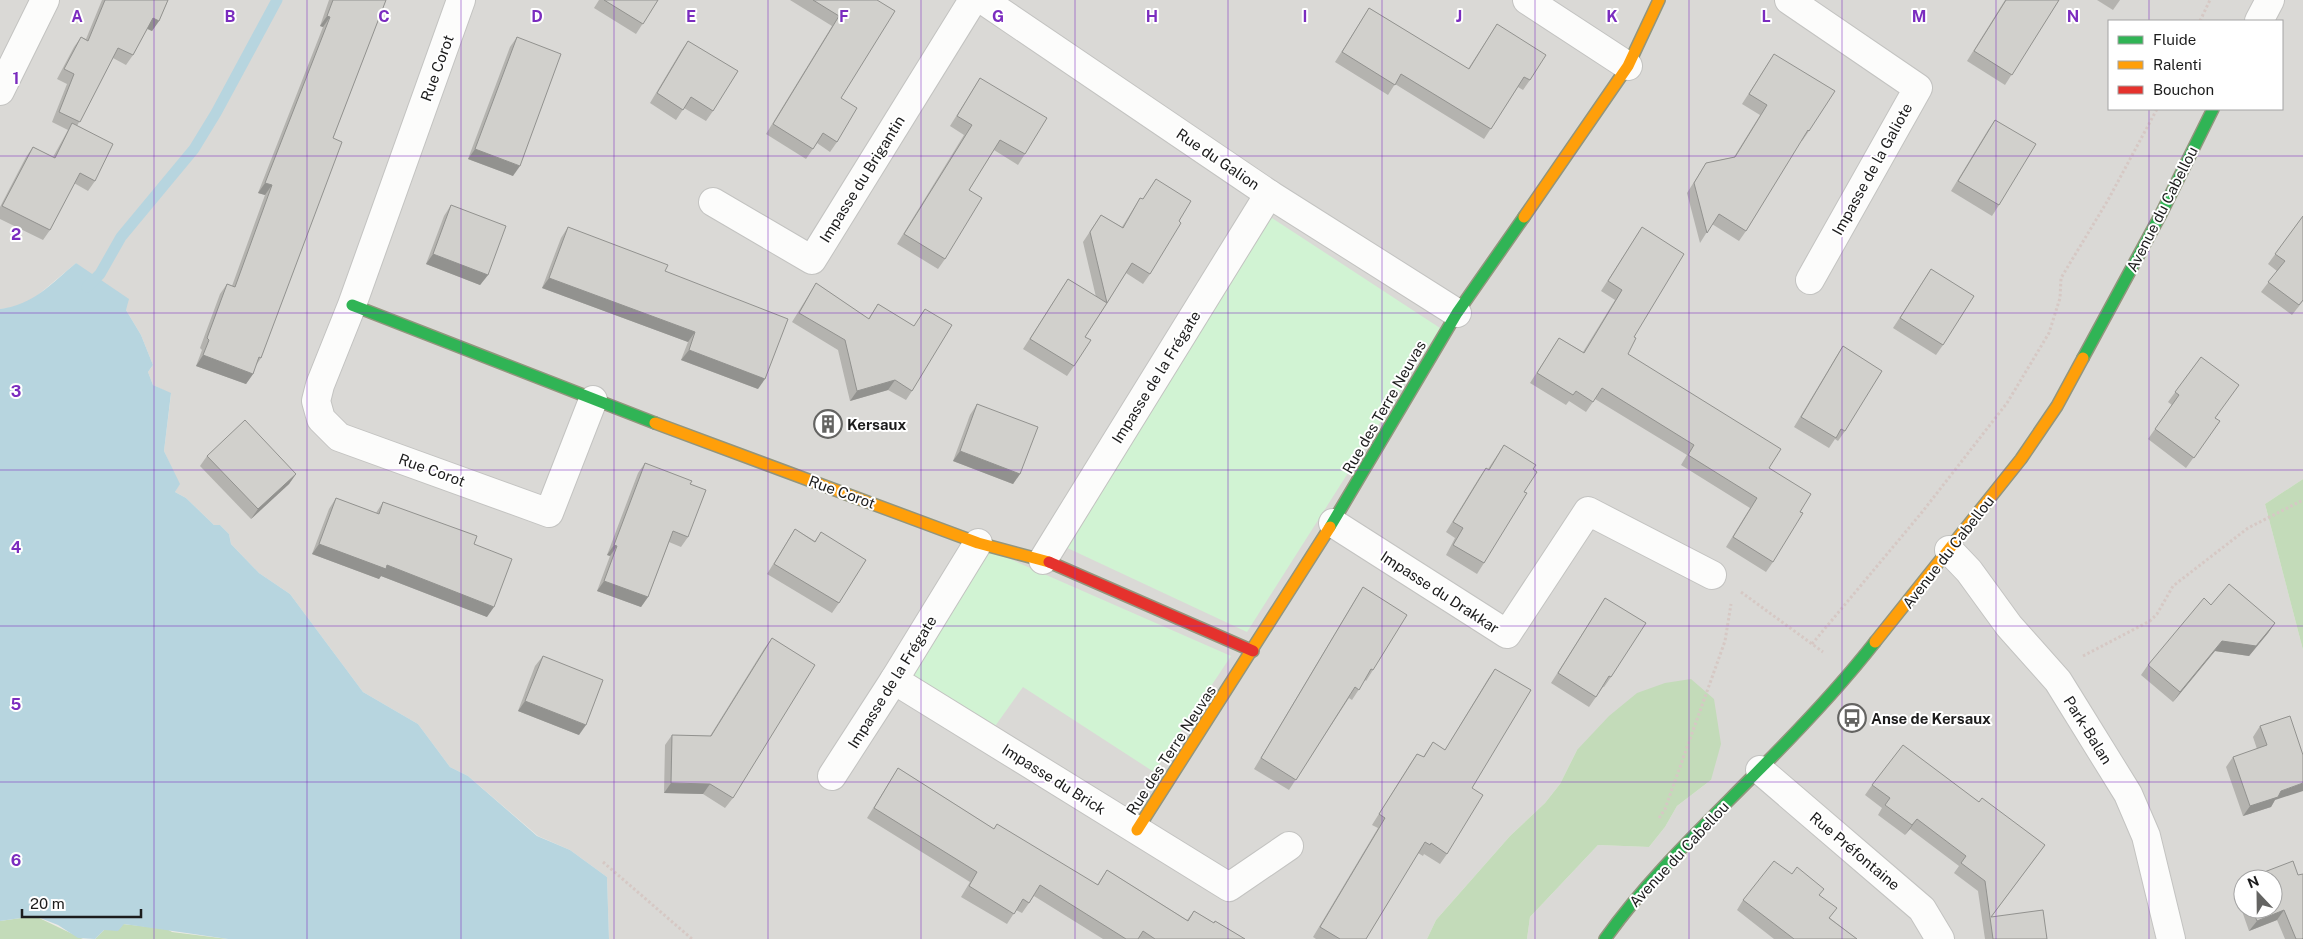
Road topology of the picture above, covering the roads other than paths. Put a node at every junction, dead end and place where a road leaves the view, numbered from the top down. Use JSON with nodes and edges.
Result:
{"nodes":[{"id":1,"x":44,"y":0,"type":"edge"},
{"id":2,"x":461,"y":0,"type":"edge"},
{"id":3,"x":973,"y":0,"type":"edge"},
{"id":4,"x":1527,"y":0,"type":"edge"},
{"id":5,"x":1659,"y":0,"type":"edge"},
{"id":6,"x":1789,"y":0,"type":"edge"},
{"id":7,"x":2270,"y":0,"type":"edge"},
{"id":8,"x":999,"y":4,"type":"edge"},
{"id":9,"x":2260,"y":20,"type":"edge"},
{"id":10,"x":1628,"y":66,"type":"junction"},
{"id":11,"x":0,"y":91,"type":"edge"},
{"id":12,"x":2213,"y":110,"type":"edge"},
{"id":13,"x":1269,"y":194,"type":"junction"},
{"id":14,"x":713,"y":202,"type":"dead end"},
{"id":15,"x":1810,"y":280,"type":"dead end"},
{"id":16,"x":352,"y":305,"type":"junction"},
{"id":17,"x":1457,"y":313,"type":"junction"},
{"id":18,"x":593,"y":400,"type":"junction"},
{"id":19,"x":1334,"y":523,"type":"junction"},
{"id":20,"x":978,"y":543,"type":"junction"},
{"id":21,"x":1949,"y":550,"type":"junction"},
{"id":22,"x":1043,"y":560,"type":"junction"},
{"id":23,"x":1722,"y":581,"type":"road end"},
{"id":24,"x":1253,"y":651,"type":"junction"},
{"id":25,"x":894,"y":680,"type":"junction"},
{"id":26,"x":1760,"y":770,"type":"junction"},
{"id":27,"x":832,"y":776,"type":"dead end"},
{"id":28,"x":1137,"y":830,"type":"junction"},
{"id":29,"x":1289,"y":846,"type":"dead end"},
{"id":30,"x":1605,"y":939,"type":"edge"},
{"id":31,"x":1940,"y":939,"type":"edge"},
{"id":32,"x":2171,"y":939,"type":"edge"}],
"edges":[{"from":1,"to":11,"type":"street"},
{"from":2,"to":16,"type":"street","name":"Rue Corot"},
{"from":3,"to":14,"type":"street","name":"Impasse du Brigantin"},
{"from":4,"to":10,"type":"street"},
{"from":5,"to":10,"type":"street","name":"Rue des Terre Neuvas"},
{"from":6,"to":15,"type":"street","name":"Impasse de la Galiote"},
{"from":7,"to":9,"type":"street"},
{"from":8,"to":13,"type":"street","name":"Rue du Galion"},
{"from":10,"to":17,"type":"street","name":"Rue des Terre Neuvas"},
{"from":12,"to":21,"type":"street","name":"Avenue du Cabellou"},
{"from":13,"to":17,"type":"street","name":"Rue du Galion"},
{"from":13,"to":22,"type":"street","name":"Impasse de la Frégate"},
{"from":16,"to":18,"type":"street","name":"Rue Corot"},
{"from":16,"to":18,"type":"street","name":"Rue Corot"},
{"from":17,"to":19,"type":"street","name":"Rue des Terre Neuvas"},
{"from":18,"to":20,"type":"street","name":"Rue Corot"},
{"from":19,"to":23,"type":"street","name":"Impasse du Drakkar"},
{"from":19,"to":24,"type":"street","name":"Rue des Terre Neuvas"},
{"from":20,"to":22,"type":"street"},
{"from":20,"to":25,"type":"street","name":"Impasse de la Frégate"},
{"from":21,"to":26,"type":"street","name":"Avenue du Cabellou"},
{"from":21,"to":32,"type":"street","name":"Park-Balan"},
{"from":22,"to":24,"type":"street"},
{"from":24,"to":28,"type":"street","name":"Rue des Terre Neuvas"},
{"from":25,"to":27,"type":"street","name":"Impasse de la Frégate"},
{"from":25,"to":28,"type":"street","name":"Impasse du Brick"},
{"from":26,"to":30,"type":"street","name":"Avenue du Cabellou"},
{"from":26,"to":31,"type":"street","name":"Rue Préfontaine"},
{"from":28,"to":29,"type":"street","name":"Impasse du Brick"}]}
